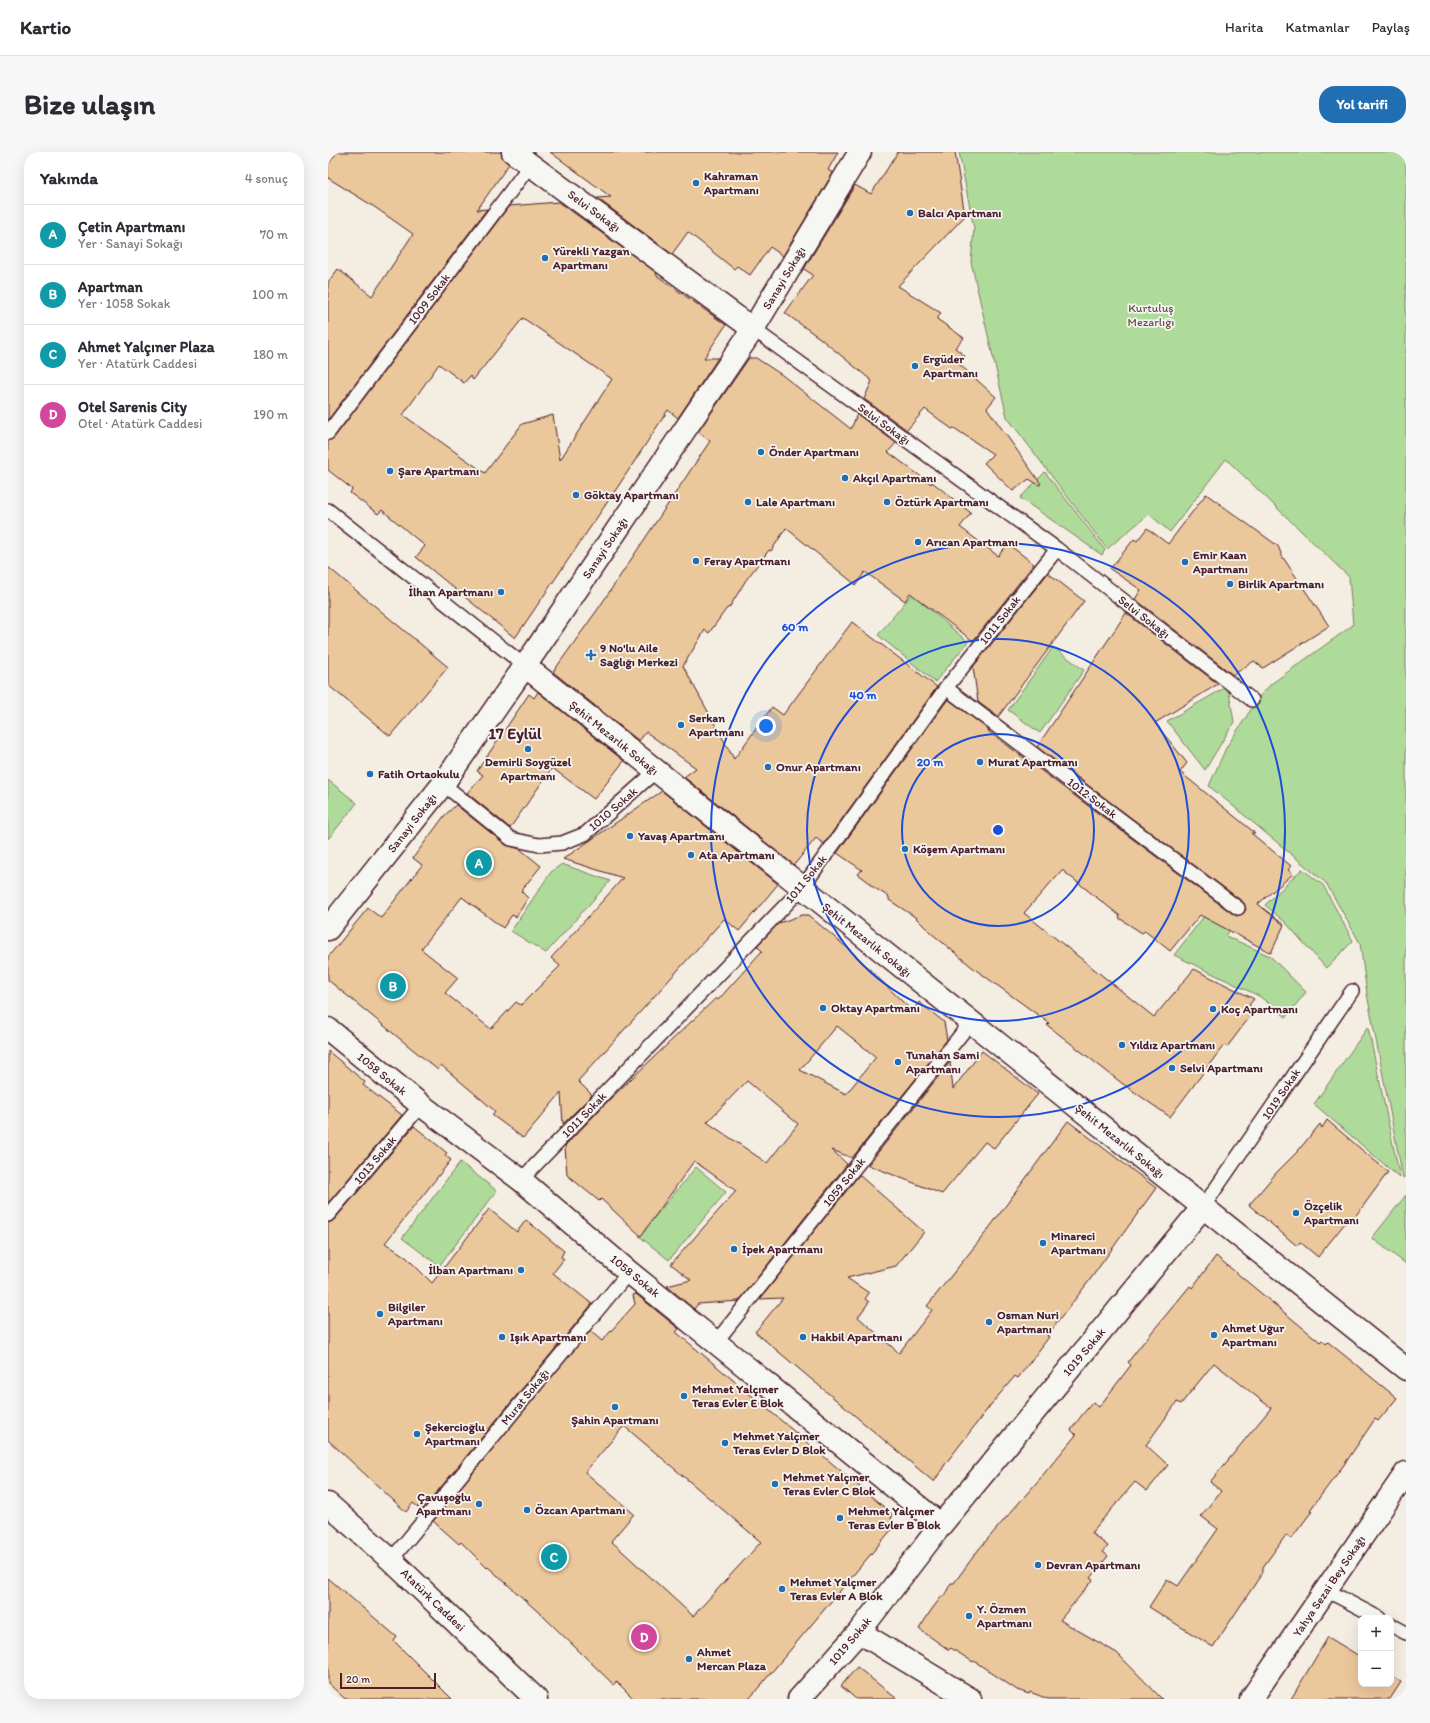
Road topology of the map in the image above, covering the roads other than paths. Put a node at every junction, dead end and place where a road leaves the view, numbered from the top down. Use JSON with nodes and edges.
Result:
{"nodes":[{"id":1,"x":513,"y":152,"type":"edge"},
{"id":2,"x":860,"y":152,"type":"edge"},
{"id":3,"x":531,"y":164,"type":"junction"},
{"id":4,"x":753,"y":329,"type":"junction"},
{"id":5,"x":328,"y":433,"type":"edge"},
{"id":6,"x":328,"y":510,"type":"edge"},
{"id":7,"x":1057,"y":549,"type":"junction"},
{"id":8,"x":525,"y":666,"type":"junction"},
{"id":9,"x":946,"y":688,"type":"junction"},
{"id":10,"x":1252,"y":700,"type":"dead end"},
{"id":11,"x":656,"y":772,"type":"junction"},
{"id":12,"x":443,"y":784,"type":"junction"},
{"id":13,"x":802,"y":888,"type":"junction"},
{"id":14,"x":1238,"y":908,"type":"dead end"},
{"id":15,"x":328,"y":929,"type":"edge"},
{"id":16,"x":1352,"y":991,"type":"dead end"},
{"id":17,"x":971,"y":1022,"type":"junction"},
{"id":18,"x":328,"y":1030,"type":"edge"},
{"id":19,"x":421,"y":1105,"type":"junction"},
{"id":20,"x":520,"y":1180,"type":"junction"},
{"id":21,"x":1203,"y":1207,"type":"junction"},
{"id":22,"x":328,"y":1215,"type":"edge"},
{"id":23,"x":629,"y":1272,"type":"junction"},
{"id":24,"x":716,"y":1342,"type":"junction"},
{"id":25,"x":1406,"y":1368,"type":"edge"},
{"id":26,"x":1406,"y":1473,"type":"edge"},
{"id":27,"x":328,"y":1504,"type":"edge"},
{"id":28,"x":941,"y":1525,"type":"junction"},
{"id":29,"x":391,"y":1560,"type":"junction"},
{"id":30,"x":1326,"y":1590,"type":"junction"},
{"id":31,"x":1373,"y":1615,"type":"edge"},
{"id":32,"x":1394,"y":1626,"type":"edge"},
{"id":33,"x":859,"y":1632,"type":"junction"},
{"id":34,"x":1406,"y":1633,"type":"edge"},
{"id":35,"x":536,"y":1699,"type":"edge"},
{"id":36,"x":799,"y":1699,"type":"edge"},
{"id":37,"x":970,"y":1699,"type":"edge"},
{"id":38,"x":1251,"y":1699,"type":"edge"}],
"edges":[{"from":1,"to":3,"type":"street","name":"Selvi Sokağı"},
{"from":2,"to":4,"type":"street","name":"Sanayi Sokağı"},
{"from":3,"to":4,"type":"street","name":"Selvi Sokağı"},
{"from":3,"to":5,"type":"lane","name":"1009 Sokak"},
{"from":4,"to":7,"type":"lane","name":"Selvi Sokağı"},
{"from":4,"to":8,"type":"street","name":"Sanayi Sokağı"},
{"from":6,"to":8,"type":"lane","name":"Şehit Mezarlık Sokağı"},
{"from":7,"to":9,"type":"lane","name":"1011 Sokak"},
{"from":7,"to":10,"type":"lane","name":"Selvi Sokağı"},
{"from":8,"to":11,"type":"street","name":"Şehit Mezarlık Sokağı"},
{"from":8,"to":12,"type":"street","name":"Sanayi Sokağı"},
{"from":9,"to":13,"type":"lane","name":"1011 Sokak"},
{"from":9,"to":14,"type":"lane","name":"1012 Sokak"},
{"from":11,"to":12,"type":"lane","name":"1010 Sokak"},
{"from":11,"to":13,"type":"street","name":"Şehit Mezarlık Sokağı"},
{"from":12,"to":15,"type":"street","name":"Sanayi Sokağı"},
{"from":13,"to":17,"type":"street","name":"Şehit Mezarlık Sokağı"},
{"from":13,"to":20,"type":"lane","name":"1011 Sokak"},
{"from":16,"to":21,"type":"lane","name":"1019 Sokak"},
{"from":17,"to":21,"type":"street","name":"Şehit Mezarlık Sokağı"},
{"from":17,"to":24,"type":"lane","name":"1059 Sokak"},
{"from":18,"to":19,"type":"street","name":"1058 Sokak"},
{"from":19,"to":20,"type":"street","name":"1058 Sokak"},
{"from":19,"to":22,"type":"lane","name":"1013 Sokak"},
{"from":20,"to":23,"type":"street","name":"1058 Sokak"},
{"from":21,"to":25,"type":"street","name":"Şehit Mezarlık Sokağı"},
{"from":21,"to":28,"type":"street","name":"1019 Sokak"},
{"from":23,"to":24,"type":"street","name":"1058 Sokak"},
{"from":23,"to":29,"type":"lane","name":"Murat Sokağı"},
{"from":24,"to":28,"type":"street","name":"1058 Sokak"},
{"from":26,"to":30,"type":"street","name":"Yahya Sezai Bey Sokağı"},
{"from":27,"to":29,"type":"street","name":"Atatürk Caddesi"},
{"from":28,"to":33,"type":"street","name":"1019 Sokak"},
{"from":29,"to":35,"type":"street","name":"Atatürk Caddesi"},
{"from":30,"to":31,"type":"lane"},
{"from":30,"to":38,"type":"street","name":"Yahya Sezai Bey Sokağı"},
{"from":32,"to":34,"type":"lane"},
{"from":33,"to":36,"type":"street","name":"1019 Sokak"},
{"from":33,"to":37,"type":"street"}]}
